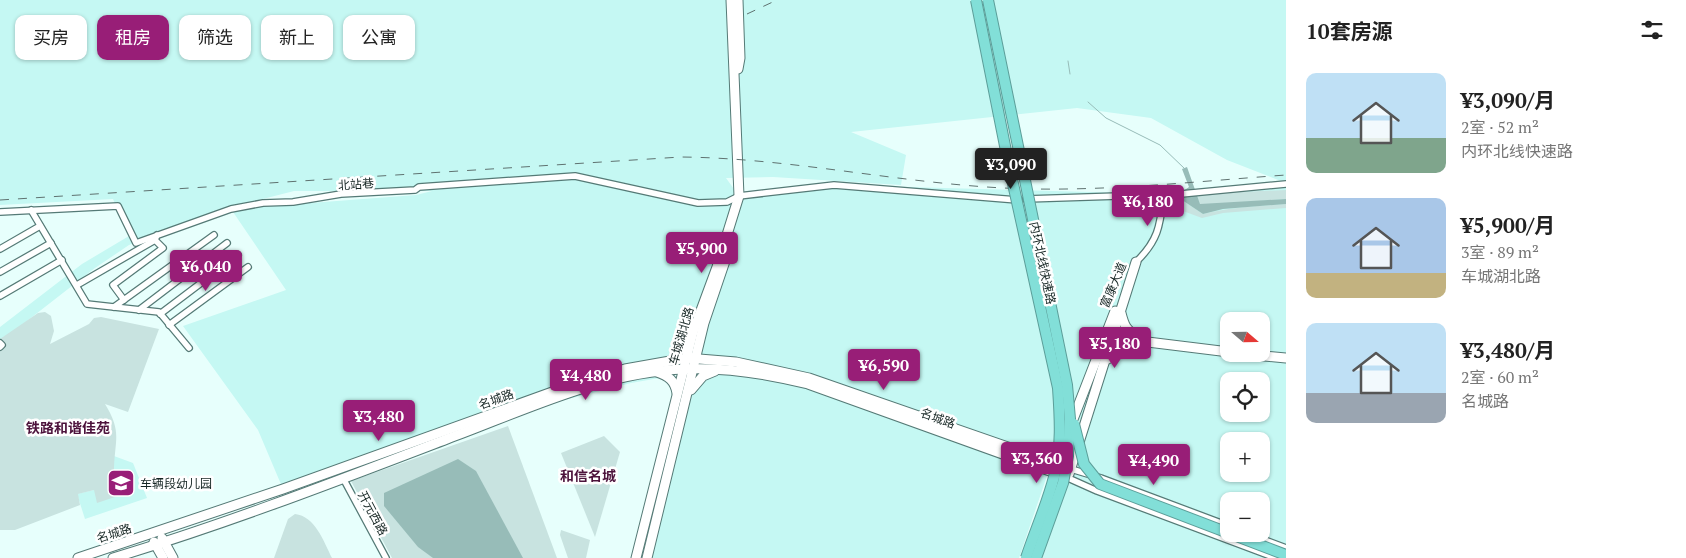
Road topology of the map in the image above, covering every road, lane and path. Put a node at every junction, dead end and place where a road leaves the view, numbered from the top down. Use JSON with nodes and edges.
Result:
{"nodes":[{"id":1,"x":731,"y":0,"type":"edge"},
{"id":2,"x":738,"y":0,"type":"edge"},
{"id":3,"x":976,"y":0,"type":"edge"},
{"id":4,"x":988,"y":0,"type":"edge"},
{"id":5,"x":1286,"y":184,"type":"edge"},
{"id":6,"x":1164,"y":194,"type":"junction"},
{"id":7,"x":742,"y":196,"type":"junction"},
{"id":8,"x":31,"y":210,"type":"junction"},
{"id":9,"x":0,"y":212,"type":"edge"},
{"id":10,"x":40,"y":226,"type":"junction"},
{"id":11,"x":214,"y":235,"type":"dead end"},
{"id":12,"x":156,"y":237,"type":"junction"},
{"id":13,"x":51,"y":243,"type":"junction"},
{"id":14,"x":227,"y":243,"type":"dead end"},
{"id":15,"x":0,"y":248,"type":"edge"},
{"id":16,"x":238,"y":255,"type":"dead end"},
{"id":17,"x":62,"y":260,"type":"junction"},
{"id":18,"x":1136,"y":262,"type":"junction"},
{"id":19,"x":248,"y":267,"type":"dead end"},
{"id":20,"x":718,"y":267,"type":"junction"},
{"id":21,"x":0,"y":272,"type":"edge"},
{"id":22,"x":77,"y":285,"type":"junction"},
{"id":23,"x":0,"y":296,"type":"edge"},
{"id":24,"x":124,"y":300,"type":"junction"},
{"id":25,"x":114,"y":307,"type":"junction"},
{"id":26,"x":138,"y":310,"type":"junction"},
{"id":27,"x":1121,"y":311,"type":"junction"},
{"id":28,"x":160,"y":314,"type":"junction"},
{"id":29,"x":169,"y":325,"type":"junction"},
{"id":30,"x":1109,"y":335,"type":"junction"},
{"id":31,"x":1139,"y":339,"type":"junction"},
{"id":32,"x":0,"y":343,"type":"edge"},
{"id":33,"x":700,"y":343,"type":"junction"},
{"id":34,"x":1220,"y":345,"type":"edge"},
{"id":35,"x":0,"y":347,"type":"edge"},
{"id":36,"x":189,"y":348,"type":"dead end"},
{"id":37,"x":1220,"y":351,"type":"edge"},
{"id":38,"x":1270,"y":351,"type":"edge"},
{"id":39,"x":1286,"y":353,"type":"edge"},
{"id":40,"x":1270,"y":357,"type":"edge"},
{"id":41,"x":692,"y":358,"type":"junction"},
{"id":42,"x":1286,"y":358,"type":"edge"},
{"id":43,"x":716,"y":360,"type":"junction"},
{"id":44,"x":673,"y":361,"type":"junction"},
{"id":45,"x":1105,"y":363,"type":"junction"},
{"id":46,"x":689,"y":369,"type":"junction"},
{"id":47,"x":718,"y":370,"type":"junction"},
{"id":48,"x":657,"y":372,"type":"junction"},
{"id":49,"x":682,"y":396,"type":"junction"},
{"id":50,"x":1069,"y":401,"type":"junction"},
{"id":51,"x":1055,"y":468,"type":"junction"},
{"id":52,"x":1070,"y":474,"type":"junction"},
{"id":53,"x":343,"y":478,"type":"junction"},
{"id":54,"x":1040,"y":511,"type":"dead end"},
{"id":55,"x":1054,"y":517,"type":"dead end"},
{"id":56,"x":1220,"y":523,"type":"edge"},
{"id":57,"x":154,"y":533,"type":"junction"},
{"id":58,"x":185,"y":535,"type":"junction"},
{"id":59,"x":1270,"y":542,"type":"edge"},
{"id":60,"x":160,"y":544,"type":"junction"},
{"id":61,"x":1286,"y":548,"type":"edge"},
{"id":62,"x":138,"y":550,"type":"junction"},
{"id":63,"x":1286,"y":555,"type":"edge"},
{"id":64,"x":78,"y":558,"type":"edge"},
{"id":65,"x":113,"y":558,"type":"edge"},
{"id":66,"x":163,"y":558,"type":"edge"},
{"id":67,"x":174,"y":558,"type":"edge"},
{"id":68,"x":386,"y":558,"type":"edge"},
{"id":69,"x":636,"y":558,"type":"edge"},
{"id":70,"x":647,"y":558,"type":"edge"},
{"id":71,"x":1026,"y":558,"type":"edge"},
{"id":72,"x":1036,"y":558,"type":"edge"},
{"id":73,"x":1276,"y":558,"type":"edge"}],
"edges":[{"from":1,"to":7,"type":"main road","name":"车城湖北路"},
{"from":2,"to":7,"type":"main road","name":"车城湖北路"},
{"from":3,"to":71,"type":"highway","name":"内环北线快速路","bridge":true},
{"from":4,"to":50,"type":"highway","name":"内环北线快速路","bridge":true},
{"from":5,"to":6,"type":"street","name":"北站巷"},
{"from":6,"to":7,"type":"street","name":"北站巷"},
{"from":6,"to":18,"type":"street"},
{"from":7,"to":12,"type":"street","name":"北站巷"},
{"from":7,"to":20,"type":"main road","name":"车城湖北路"},
{"from":7,"to":33,"type":"main road","name":"车城湖北路"},
{"from":8,"to":9,"type":"street","name":"北站巷"},
{"from":8,"to":10,"type":"street"},
{"from":8,"to":12,"type":"street","name":"北站巷"},
{"from":10,"to":13,"type":"street"},
{"from":10,"to":15,"type":"street"},
{"from":11,"to":24,"type":"street"},
{"from":12,"to":22,"type":"street"},
{"from":12,"to":24,"type":"street"},
{"from":13,"to":17,"type":"street"},
{"from":13,"to":21,"type":"street"},
{"from":14,"to":26,"type":"street"},
{"from":16,"to":28,"type":"street"},
{"from":17,"to":22,"type":"street"},
{"from":17,"to":23,"type":"street"},
{"from":18,"to":27,"type":"main road","name":"富康大道"},
{"from":18,"to":30,"type":"main road","name":"富康大道"},
{"from":19,"to":29,"type":"street"},
{"from":20,"to":41,"type":"main road","name":"车城湖北路"},
{"from":20,"to":44,"type":"main road"},
{"from":22,"to":25,"type":"street"},
{"from":24,"to":25,"type":"street"},
{"from":25,"to":26,"type":"street"},
{"from":26,"to":28,"type":"street"},
{"from":27,"to":30,"type":"main road","name":"富康大道"},
{"from":27,"to":31,"type":"main road"},
{"from":28,"to":29,"type":"street"},
{"from":29,"to":36,"type":"street"},
{"from":30,"to":31,"type":"main road"},
{"from":30,"to":45,"type":"main road","name":"富康大道"},
{"from":30,"to":51,"type":"main road","name":"富康大道"},
{"from":31,"to":34,"type":"main road"},
{"from":31,"to":37,"type":"main road"},
{"from":31,"to":45,"type":"main road"},
{"from":32,"to":35,"type":"street"},
{"from":33,"to":41,"type":"main road","name":"车城湖北路"},
{"from":33,"to":43,"type":"main road"},
{"from":38,"to":39,"type":"main road"},
{"from":40,"to":42,"type":"main road"},
{"from":41,"to":43,"type":"main road","name":"名城路"},
{"from":41,"to":44,"type":"main road","name":"名城路"},
{"from":41,"to":46,"type":"main road","name":"车城湖北路"},
{"from":43,"to":51,"type":"main road","name":"名城路"},
{"from":44,"to":57,"type":"main road","name":"名城路"},
{"from":45,"to":52,"type":"main road","name":"富康大道"},
{"from":46,"to":47,"type":"main road","name":"名城路"},
{"from":46,"to":48,"type":"main road","name":"名城路"},
{"from":46,"to":49,"type":"main road","name":"车城湖北路"},
{"from":47,"to":49,"type":"main road"},
{"from":47,"to":51,"type":"main road","name":"名城路"},
{"from":48,"to":49,"type":"main road"},
{"from":48,"to":53,"type":"main road","name":"名城路"},
{"from":49,"to":69,"type":"main road","name":"车城湖北路"},
{"from":49,"to":70,"type":"main road","name":"车城湖北路"},
{"from":50,"to":63,"type":"highway","bridge":true},
{"from":50,"to":72,"type":"highway","name":"内环北线快速路","bridge":true},
{"from":51,"to":52,"type":"main road","name":"名城路"},
{"from":51,"to":54,"type":"main road","name":"富康大道"},
{"from":52,"to":55,"type":"main road","name":"富康大道"},
{"from":52,"to":56,"type":"street"},
{"from":52,"to":73,"type":"street"},
{"from":53,"to":58,"type":"main road","name":"名城路"},
{"from":53,"to":68,"type":"street","name":"开元西路"},
{"from":57,"to":60,"type":"main road"},
{"from":57,"to":64,"type":"main road","name":"名城路"},
{"from":58,"to":60,"type":"main road","name":"名城路"},
{"from":58,"to":67,"type":"main road"},
{"from":59,"to":61,"type":"street"},
{"from":60,"to":62,"type":"main road","name":"名城路"},
{"from":60,"to":66,"type":"main road"},
{"from":60,"to":67,"type":"main road"},
{"from":62,"to":65,"type":"main road","name":"名城路"},
{"from":62,"to":66,"type":"main road"}]}
